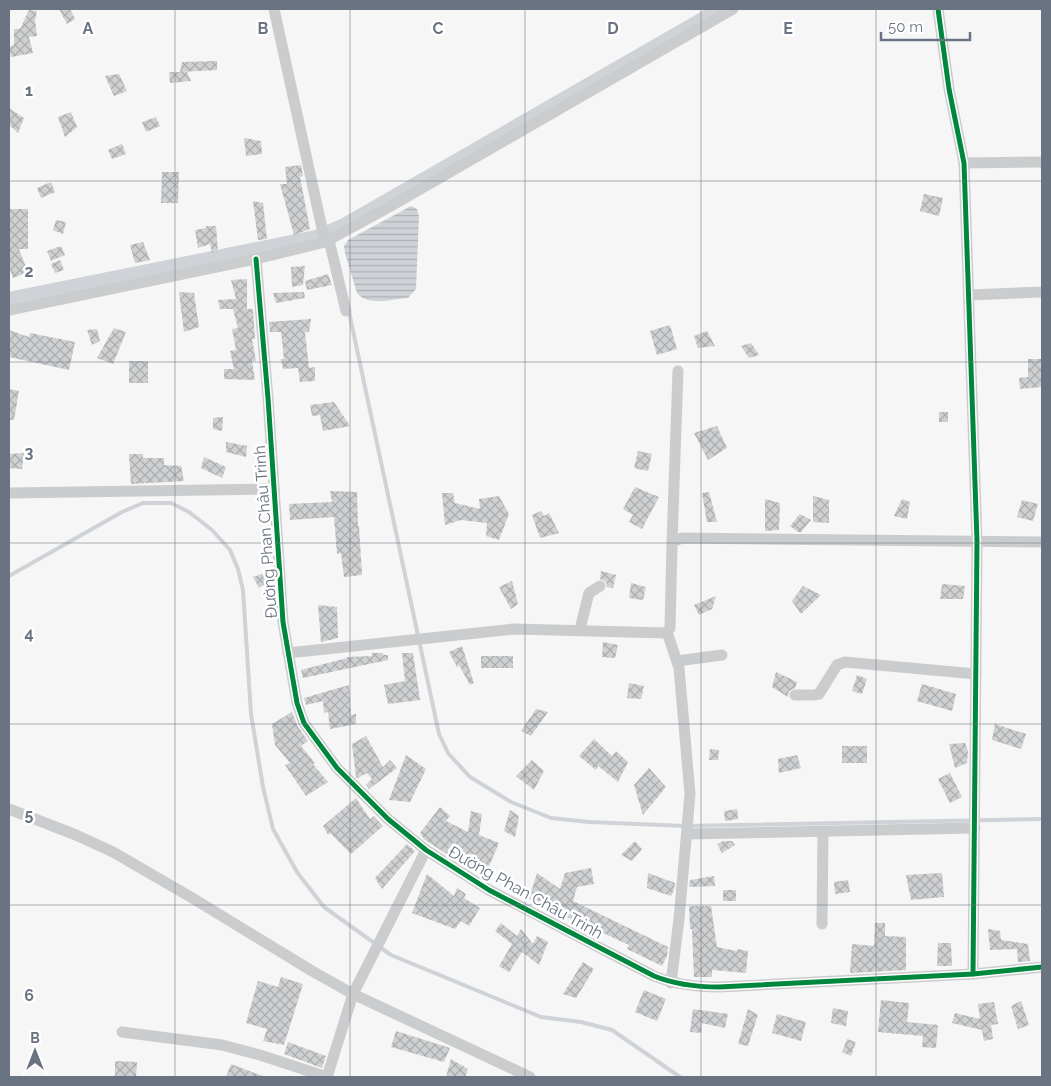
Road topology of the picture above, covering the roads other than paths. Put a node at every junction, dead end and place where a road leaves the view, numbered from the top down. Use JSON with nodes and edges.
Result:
{"nodes":[{"id":1,"x":274,"y":9,"type":"edge"},
{"id":2,"x":734,"y":9,"type":"edge"},
{"id":3,"x":938,"y":9,"type":"edge"},
{"id":4,"x":964,"y":162,"type":"junction"},
{"id":5,"x":1042,"y":162,"type":"edge"},
{"id":6,"x":327,"y":241,"type":"junction"},
{"id":7,"x":256,"y":259,"type":"junction"},
{"id":8,"x":1042,"y":292,"type":"edge"},
{"id":9,"x":969,"y":295,"type":"junction"},
{"id":10,"x":9,"y":310,"type":"edge"},
{"id":11,"x":346,"y":311,"type":"dead end"},
{"id":12,"x":678,"y":371,"type":"dead end"},
{"id":13,"x":274,"y":489,"type":"junction"},
{"id":14,"x":9,"y":494,"type":"edge"},
{"id":15,"x":977,"y":541,"type":"junction"},
{"id":16,"x":672,"y":542,"type":"junction"},
{"id":17,"x":1042,"y":542,"type":"edge"},
{"id":18,"x":600,"y":586,"type":"dead end"},
{"id":19,"x":580,"y":629,"type":"junction"},
{"id":20,"x":667,"y":632,"type":"junction"},
{"id":21,"x":288,"y":654,"type":"junction"},
{"id":22,"x":722,"y":656,"type":"dead end"},
{"id":23,"x":678,"y":661,"type":"junction"},
{"id":24,"x":976,"y":674,"type":"junction"},
{"id":25,"x":795,"y":695,"type":"dead end"},
{"id":26,"x":9,"y":809,"type":"edge"},
{"id":27,"x":974,"y":823,"type":"junction"},
{"id":28,"x":823,"y":831,"type":"junction"},
{"id":29,"x":687,"y":832,"type":"junction"},
{"id":30,"x":426,"y":850,"type":"junction"},
{"id":31,"x":822,"y":924,"type":"dead end"},
{"id":32,"x":1042,"y":967,"type":"edge"},
{"id":33,"x":973,"y":974,"type":"junction"},
{"id":34,"x":671,"y":983,"type":"junction"},
{"id":35,"x":353,"y":994,"type":"junction"},
{"id":36,"x":122,"y":1032,"type":"dead end"},
{"id":37,"x":327,"y":1077,"type":"edge"},
{"id":38,"x":530,"y":1077,"type":"edge"}],
"edges":[{"from":1,"to":6,"type":"street"},
{"from":2,"to":6,"type":"street"},
{"from":3,"to":4,"type":"street"},
{"from":4,"to":5,"type":"street"},
{"from":4,"to":9,"type":"street"},
{"from":6,"to":7,"type":"street"},
{"from":6,"to":11,"type":"street"},
{"from":7,"to":10,"type":"street"},
{"from":7,"to":13,"type":"street","name":"Đường Phan Châu Trinh"},
{"from":8,"to":9,"type":"street"},
{"from":9,"to":15,"type":"street"},
{"from":12,"to":16,"type":"street"},
{"from":13,"to":14,"type":"street"},
{"from":13,"to":21,"type":"street","name":"Đường Phan Châu Trinh"},
{"from":15,"to":16,"type":"street"},
{"from":15,"to":17,"type":"street"},
{"from":15,"to":24,"type":"street"},
{"from":16,"to":20,"type":"street"},
{"from":18,"to":19,"type":"street"},
{"from":19,"to":20,"type":"street"},
{"from":19,"to":21,"type":"street"},
{"from":20,"to":23,"type":"street"},
{"from":21,"to":30,"type":"street","name":"Đường Phan Châu Trinh"},
{"from":22,"to":23,"type":"street"},
{"from":23,"to":29,"type":"street"},
{"from":24,"to":25,"type":"street"},
{"from":24,"to":27,"type":"street"},
{"from":26,"to":35,"type":"street"},
{"from":27,"to":28,"type":"street"},
{"from":27,"to":33,"type":"street"},
{"from":28,"to":29,"type":"street"},
{"from":28,"to":31,"type":"street"},
{"from":29,"to":34,"type":"street"},
{"from":30,"to":34,"type":"street","name":"Đường Phan Châu Trinh"},
{"from":30,"to":35,"type":"street"},
{"from":32,"to":33,"type":"street","name":"Đường Phan Châu Trinh"},
{"from":33,"to":34,"type":"street","name":"Đường Phan Châu Trinh"},
{"from":35,"to":37,"type":"street"},
{"from":35,"to":38,"type":"street"},
{"from":36,"to":37,"type":"street"}]}
